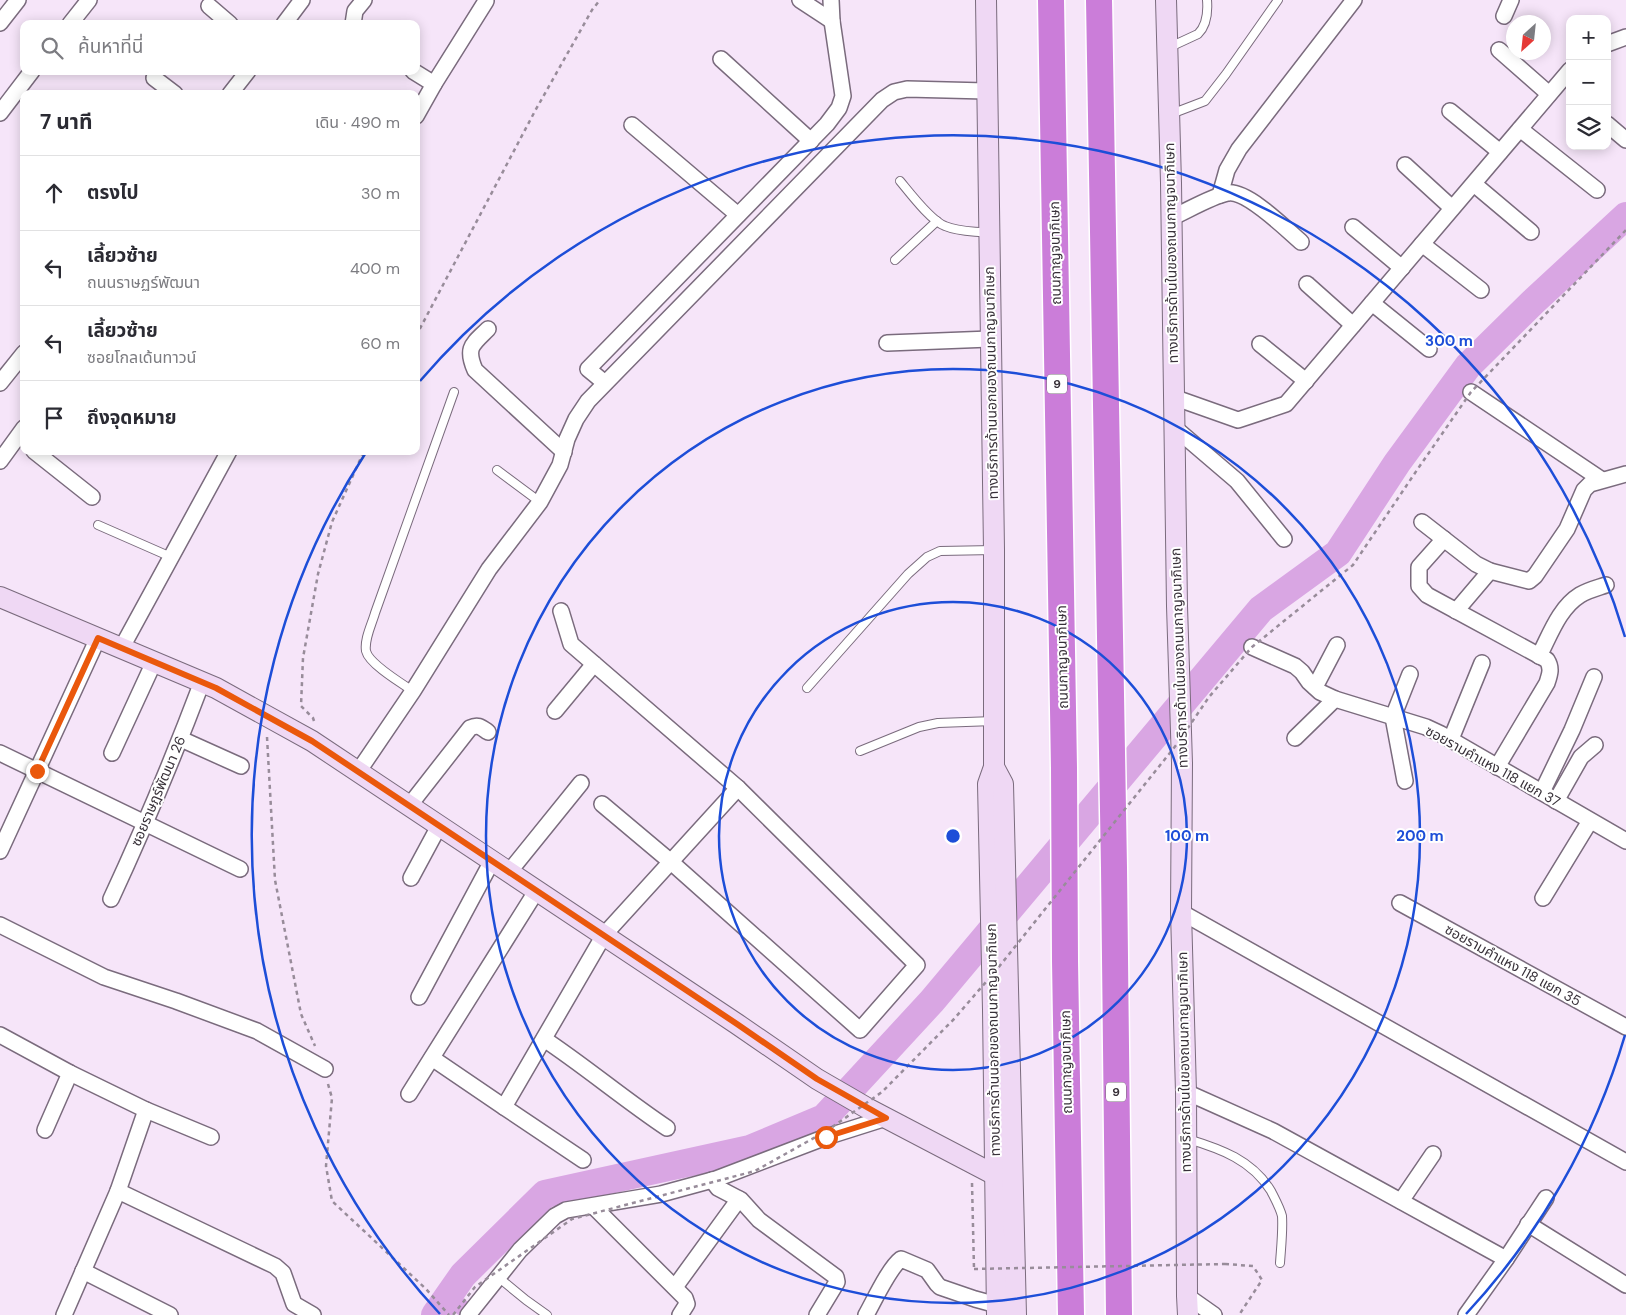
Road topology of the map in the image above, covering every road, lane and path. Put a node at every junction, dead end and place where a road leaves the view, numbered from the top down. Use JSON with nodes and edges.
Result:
{"nodes":[{"id":1,"x":18,"y":0,"type":"edge"},
{"id":2,"x":88,"y":0,"type":"edge"},
{"id":3,"x":302,"y":0,"type":"edge"},
{"id":4,"x":364,"y":0,"type":"edge"},
{"id":5,"x":600,"y":0,"type":"edge"},
{"id":6,"x":800,"y":0,"type":"edge"},
{"id":7,"x":831,"y":0,"type":"edge"},
{"id":8,"x":986,"y":0,"type":"edge"},
{"id":9,"x":1051,"y":0,"type":"edge"},
{"id":10,"x":1099,"y":0,"type":"edge"},
{"id":11,"x":1166,"y":0,"type":"edge"},
{"id":12,"x":1207,"y":0,"type":"edge"},
{"id":13,"x":1278,"y":0,"type":"edge"},
{"id":14,"x":1354,"y":0,"type":"edge"},
{"id":15,"x":1511,"y":0,"type":"edge"},
{"id":16,"x":486,"y":1,"type":"dead end"},
{"id":17,"x":209,"y":6,"type":"dead end"},
{"id":18,"x":1504,"y":16,"type":"dead end"},
{"id":19,"x":73,"y":20,"type":"edge"},
{"id":20,"x":225,"y":20,"type":"edge"},
{"id":21,"x":287,"y":20,"type":"edge"},
{"id":22,"x":354,"y":20,"type":"edge"},
{"id":23,"x":832,"y":21,"type":"junction"},
{"id":24,"x":0,"y":23,"type":"edge"},
{"id":25,"x":1626,"y":37,"type":"edge"},
{"id":26,"x":1611,"y":43,"type":"edge"},
{"id":27,"x":1167,"y":48,"type":"junction"},
{"id":28,"x":1499,"y":50,"type":"dead end"},
{"id":29,"x":721,"y":59,"type":"dead end"},
{"id":30,"x":29,"y":75,"type":"edge"},
{"id":31,"x":245,"y":75,"type":"edge"},
{"id":32,"x":419,"y":75,"type":"edge"},
{"id":33,"x":1566,"y":77,"type":"edge"},
{"id":34,"x":154,"y":78,"type":"dead end"},
{"id":35,"x":434,"y":84,"type":"junction"},
{"id":36,"x":170,"y":90,"type":"edge"},
{"id":37,"x":233,"y":90,"type":"edge"},
{"id":38,"x":1559,"y":90,"type":"edge"},
{"id":39,"x":986,"y":91,"type":"junction"},
{"id":40,"x":420,"y":109,"type":"edge"},
{"id":41,"x":1450,"y":111,"type":"dead end"},
{"id":42,"x":0,"y":113,"type":"edge"},
{"id":43,"x":1169,"y":115,"type":"junction"},
{"id":44,"x":632,"y":125,"type":"dead end"},
{"id":45,"x":1611,"y":127,"type":"edge"},
{"id":46,"x":1520,"y":129,"type":"junction"},
{"id":47,"x":1626,"y":140,"type":"edge"},
{"id":48,"x":811,"y":141,"type":"junction"},
{"id":49,"x":1500,"y":152,"type":"junction"},
{"id":50,"x":1405,"y":165,"type":"dead end"},
{"id":51,"x":900,"y":181,"type":"dead end"},
{"id":52,"x":1474,"y":184,"type":"junction"},
{"id":53,"x":1597,"y":190,"type":"dead end"},
{"id":54,"x":1220,"y":195,"type":"junction"},
{"id":55,"x":1452,"y":208,"type":"junction"},
{"id":56,"x":738,"y":215,"type":"junction"},
{"id":57,"x":1172,"y":218,"type":"junction"},
{"id":58,"x":937,"y":221,"type":"junction"},
{"id":59,"x":1353,"y":227,"type":"dead end"},
{"id":60,"x":1626,"y":230,"type":"edge"},
{"id":61,"x":1531,"y":232,"type":"dead end"},
{"id":62,"x":988,"y":233,"type":"junction"},
{"id":63,"x":1301,"y":242,"type":"dead end"},
{"id":64,"x":1422,"y":244,"type":"junction"},
{"id":65,"x":895,"y":260,"type":"dead end"},
{"id":66,"x":1402,"y":268,"type":"junction"},
{"id":67,"x":1307,"y":284,"type":"dead end"},
{"id":68,"x":1481,"y":290,"type":"dead end"},
{"id":69,"x":1372,"y":303,"type":"junction"},
{"id":70,"x":1354,"y":325,"type":"junction"},
{"id":71,"x":420,"y":328,"type":"edge"},
{"id":72,"x":488,"y":328,"type":"dead end"},
{"id":73,"x":990,"y":339,"type":"junction"},
{"id":74,"x":887,"y":343,"type":"dead end"},
{"id":75,"x":1260,"y":344,"type":"dead end"},
{"id":76,"x":1429,"y":349,"type":"dead end"},
{"id":77,"x":20,"y":358,"type":"edge"},
{"id":78,"x":1306,"y":381,"type":"junction"},
{"id":79,"x":0,"y":383,"type":"edge"},
{"id":80,"x":605,"y":383,"type":"junction"},
{"id":81,"x":454,"y":392,"type":"dead end"},
{"id":82,"x":1471,"y":392,"type":"junction"},
{"id":83,"x":1173,"y":397,"type":"junction"},
{"id":84,"x":1174,"y":428,"type":"junction"},
{"id":85,"x":20,"y":437,"type":"edge"},
{"id":86,"x":564,"y":452,"type":"junction"},
{"id":87,"x":39,"y":455,"type":"edge"},
{"id":88,"x":228,"y":455,"type":"edge"},
{"id":89,"x":362,"y":455,"type":"edge"},
{"id":90,"x":0,"y":461,"type":"edge"},
{"id":91,"x":498,"y":470,"type":"dead end"},
{"id":92,"x":1626,"y":474,"type":"edge"},
{"id":93,"x":1602,"y":480,"type":"junction"},
{"id":94,"x":92,"y":498,"type":"dead end"},
{"id":95,"x":540,"y":502,"type":"junction"},
{"id":96,"x":1422,"y":522,"type":"dead end"},
{"id":97,"x":98,"y":525,"type":"dead end"},
{"id":98,"x":1284,"y":539,"type":"dead end"},
{"id":99,"x":1444,"y":539,"type":"junction"},
{"id":100,"x":994,"y":550,"type":"junction"},
{"id":101,"x":171,"y":557,"type":"junction"},
{"id":102,"x":1490,"y":571,"type":"junction"},
{"id":103,"x":1606,"y":585,"type":"dead end"},
{"id":104,"x":0,"y":597,"type":"edge"},
{"id":105,"x":561,"y":611,"type":"dead end"},
{"id":106,"x":1456,"y":611,"type":"junction"},
{"id":107,"x":98,"y":638,"type":"junction"},
{"id":108,"x":1336,"y":645,"type":"dead end"},
{"id":109,"x":1252,"y":647,"type":"junction"},
{"id":110,"x":121,"y":648,"type":"junction"},
{"id":111,"x":1539,"y":656,"type":"junction"},
{"id":112,"x":154,"y":662,"type":"junction"},
{"id":113,"x":1482,"y":663,"type":"dead end"},
{"id":114,"x":594,"y":664,"type":"junction"},
{"id":115,"x":1410,"y":674,"type":"dead end"},
{"id":116,"x":1594,"y":677,"type":"dead end"},
{"id":117,"x":202,"y":682,"type":"junction"},
{"id":118,"x":807,"y":688,"type":"dead end"},
{"id":119,"x":1315,"y":688,"type":"junction"},
{"id":120,"x":413,"y":691,"type":"junction"},
{"id":121,"x":1335,"y":699,"type":"junction"},
{"id":122,"x":555,"y":711,"type":"dead end"},
{"id":123,"x":1393,"y":717,"type":"junction"},
{"id":124,"x":313,"y":718,"type":"dead end"},
{"id":125,"x":994,"y":721,"type":"junction"},
{"id":126,"x":488,"y":732,"type":"dead end"},
{"id":127,"x":267,"y":734,"type":"dead end"},
{"id":128,"x":1295,"y":738,"type":"dead end"},
{"id":129,"x":181,"y":739,"type":"junction"},
{"id":130,"x":1451,"y":739,"type":"junction"},
{"id":131,"x":1595,"y":746,"type":"dead end"},
{"id":132,"x":860,"y":751,"type":"dead end"},
{"id":133,"x":0,"y":753,"type":"edge"},
{"id":134,"x":112,"y":754,"type":"dead end"},
{"id":135,"x":241,"y":766,"type":"dead end"},
{"id":136,"x":1497,"y":766,"type":"junction"},
{"id":137,"x":37,"y":771,"type":"junction"},
{"id":138,"x":358,"y":772,"type":"junction"},
{"id":139,"x":1406,"y":781,"type":"dead end"},
{"id":140,"x":581,"y":783,"type":"dead end"},
{"id":141,"x":738,"y":788,"type":"junction"},
{"id":142,"x":1542,"y":792,"type":"junction"},
{"id":143,"x":1556,"y":801,"type":"junction"},
{"id":144,"x":602,"y":804,"type":"dead end"},
{"id":145,"x":409,"y":806,"type":"junction"},
{"id":146,"x":1590,"y":821,"type":"junction"},
{"id":147,"x":145,"y":824,"type":"junction"},
{"id":148,"x":439,"y":826,"type":"junction"},
{"id":149,"x":1626,"y":841,"type":"edge"},
{"id":150,"x":0,"y":851,"type":"edge"},
{"id":151,"x":492,"y":861,"type":"junction"},
{"id":152,"x":671,"y":862,"type":"junction"},
{"id":153,"x":240,"y":869,"type":"dead end"},
{"id":154,"x":509,"y":872,"type":"junction"},
{"id":155,"x":411,"y":878,"type":"dead end"},
{"id":156,"x":536,"y":890,"type":"junction"},
{"id":157,"x":1543,"y":898,"type":"dead end"},
{"id":158,"x":111,"y":900,"type":"dead end"},
{"id":159,"x":1400,"y":903,"type":"dead end"},
{"id":160,"x":1181,"y":912,"type":"junction"},
{"id":161,"x":0,"y":925,"type":"edge"},
{"id":162,"x":604,"y":935,"type":"junction"},
{"id":163,"x":419,"y":997,"type":"dead end"},
{"id":164,"x":1001,"y":1011,"type":"junction"},
{"id":165,"x":1626,"y":1026,"type":"edge"},
{"id":166,"x":0,"y":1035,"type":"edge"},
{"id":167,"x":544,"y":1039,"type":"junction"},
{"id":168,"x":432,"y":1058,"type":"junction"},
{"id":169,"x":325,"y":1069,"type":"junction"},
{"id":170,"x":70,"y":1073,"type":"junction"},
{"id":171,"x":1186,"y":1092,"type":"junction"},
{"id":172,"x":409,"y":1094,"type":"dead end"},
{"id":173,"x":504,"y":1107,"type":"junction"},
{"id":174,"x":146,"y":1110,"type":"junction"},
{"id":175,"x":886,"y":1118,"type":"junction"},
{"id":176,"x":667,"y":1128,"type":"dead end"},
{"id":177,"x":45,"y":1130,"type":"dead end"},
{"id":178,"x":211,"y":1137,"type":"dead end"},
{"id":179,"x":1186,"y":1138,"type":"junction"},
{"id":180,"x":1432,"y":1154,"type":"dead end"},
{"id":181,"x":583,"y":1160,"type":"dead end"},
{"id":182,"x":972,"y":1162,"type":"junction"},
{"id":183,"x":1626,"y":1162,"type":"edge"},
{"id":184,"x":995,"y":1175,"type":"junction"},
{"id":185,"x":714,"y":1180,"type":"junction"},
{"id":186,"x":118,"y":1190,"type":"junction"},
{"id":187,"x":1546,"y":1198,"type":"dead end"},
{"id":188,"x":739,"y":1199,"type":"junction"},
{"id":189,"x":1400,"y":1201,"type":"junction"},
{"id":190,"x":593,"y":1206,"type":"junction"},
{"id":191,"x":1528,"y":1224,"type":"junction"},
{"id":192,"x":1506,"y":1259,"type":"junction"},
{"id":193,"x":1280,"y":1263,"type":"dead end"},
{"id":194,"x":83,"y":1271,"type":"junction"},
{"id":195,"x":498,"y":1277,"type":"junction"},
{"id":196,"x":1626,"y":1285,"type":"edge"},
{"id":197,"x":675,"y":1287,"type":"junction"},
{"id":198,"x":1186,"y":1309,"type":"edge"},
{"id":199,"x":997,"y":1310,"type":"edge"},
{"id":200,"x":470,"y":1311,"type":"edge"},
{"id":201,"x":64,"y":1315,"type":"edge"},
{"id":202,"x":170,"y":1315,"type":"edge"},
{"id":203,"x":314,"y":1315,"type":"edge"},
{"id":204,"x":451,"y":1315,"type":"edge"},
{"id":205,"x":547,"y":1315,"type":"edge"},
{"id":206,"x":680,"y":1315,"type":"edge"},
{"id":207,"x":817,"y":1315,"type":"edge"},
{"id":208,"x":866,"y":1315,"type":"edge"},
{"id":209,"x":1016,"y":1315,"type":"edge"},
{"id":210,"x":1071,"y":1315,"type":"edge"},
{"id":211,"x":1119,"y":1315,"type":"edge"},
{"id":212,"x":1214,"y":1315,"type":"edge"},
{"id":213,"x":1239,"y":1315,"type":"edge"},
{"id":214,"x":1466,"y":1315,"type":"edge"}],
"edges":[{"from":1,"to":24,"type":"street"},
{"from":2,"to":19,"type":"street"},
{"from":3,"to":21,"type":"street"},
{"from":4,"to":22,"type":"street"},
{"from":5,"to":71,"type":"path"},
{"from":6,"to":23,"type":"street"},
{"from":7,"to":23,"type":"street"},
{"from":8,"to":39,"type":"main road","name":"ทางบริการด้านนอกของถนนกาญจนาภิเษก"},
{"from":9,"to":210,"type":"highway","name":"ถนนกาญจนาภิเษก","number":"9"},
{"from":10,"to":211,"type":"highway","number":"9"},
{"from":11,"to":27,"type":"main road","name":"ทางบริการด้านในของถนนกาญจนาภิเษก"},
{"from":12,"to":27,"type":"lane"},
{"from":13,"to":43,"type":"lane"},
{"from":14,"to":54,"type":"street"},
{"from":15,"to":18,"type":"street"},
{"from":16,"to":35,"type":"street"},
{"from":17,"to":20,"type":"street"},
{"from":23,"to":48,"type":"street"},
{"from":25,"to":26,"type":"street"},
{"from":27,"to":43,"type":"main road","name":"ทางบริการด้านในของถนนกาญจนาภิเษก"},
{"from":28,"to":38,"type":"street"},
{"from":29,"to":48,"type":"street"},
{"from":30,"to":42,"type":"street"},
{"from":31,"to":37,"type":"street"},
{"from":32,"to":35,"type":"street"},
{"from":33,"to":38,"type":"street"},
{"from":34,"to":36,"type":"street"},
{"from":35,"to":40,"type":"street"},
{"from":38,"to":46,"type":"street"},
{"from":39,"to":62,"type":"main road","name":"ทางบริการด้านนอกของถนนกาญจนาภิเษก"},
{"from":39,"to":80,"type":"street"},
{"from":41,"to":49,"type":"street"},
{"from":43,"to":57,"type":"main road","name":"ทางบริการด้านในของถนนกาญจนาภิเษก"},
{"from":44,"to":56,"type":"street"},
{"from":45,"to":47,"type":"street"},
{"from":46,"to":49,"type":"street"},
{"from":46,"to":53,"type":"street"},
{"from":48,"to":56,"type":"street"},
{"from":49,"to":52,"type":"street"},
{"from":50,"to":55,"type":"street"},
{"from":51,"to":58,"type":"lane"},
{"from":52,"to":55,"type":"street"},
{"from":52,"to":61,"type":"street"},
{"from":54,"to":57,"type":"street"},
{"from":54,"to":63,"type":"street"},
{"from":55,"to":64,"type":"street"},
{"from":56,"to":80,"type":"street"},
{"from":57,"to":83,"type":"main road","name":"ทางบริการด้านในของถนนกาญจนาภิเษก"},
{"from":58,"to":62,"type":"lane"},
{"from":58,"to":65,"type":"lane"},
{"from":59,"to":66,"type":"street"},
{"from":60,"to":82,"type":"path","bridge":true},
{"from":62,"to":73,"type":"main road","name":"ทางบริการด้านนอกของถนนกาญจนาภิเษก"},
{"from":64,"to":66,"type":"street"},
{"from":64,"to":68,"type":"street"},
{"from":66,"to":69,"type":"street"},
{"from":67,"to":70,"type":"street"},
{"from":69,"to":70,"type":"street"},
{"from":69,"to":76,"type":"street"},
{"from":70,"to":78,"type":"street"},
{"from":72,"to":86,"type":"street"},
{"from":73,"to":74,"type":"street"},
{"from":73,"to":100,"type":"main road","name":"ทางบริการด้านนอกของถนนกาญจนาภิเษก"},
{"from":75,"to":78,"type":"street"},
{"from":77,"to":79,"type":"street"},
{"from":78,"to":83,"type":"street"},
{"from":80,"to":86,"type":"street"},
{"from":81,"to":120,"type":"lane"},
{"from":82,"to":93,"type":"street"},
{"from":82,"to":109,"type":"path","bridge":true},
{"from":83,"to":84,"type":"main road","name":"ทางบริการด้านในของถนนกาญจนาภิเษก"},
{"from":84,"to":98,"type":"street"},
{"from":84,"to":160,"type":"main road","name":"ทางบริการด้านในของถนนกาญจนาภิเษก","bridge":true},
{"from":85,"to":90,"type":"street"},
{"from":86,"to":95,"type":"street"},
{"from":87,"to":94,"type":"street"},
{"from":88,"to":101,"type":"street"},
{"from":89,"to":124,"type":"path"},
{"from":91,"to":95,"type":"lane"},
{"from":92,"to":93,"type":"street"},
{"from":93,"to":102,"type":"street"},
{"from":95,"to":120,"type":"street"},
{"from":96,"to":99,"type":"street"},
{"from":97,"to":101,"type":"lane"},
{"from":99,"to":102,"type":"street"},
{"from":99,"to":106,"type":"street"},
{"from":100,"to":118,"type":"lane"},
{"from":100,"to":125,"type":"main road","name":"ทางบริการด้านนอกของถนนกาญจนาภิเษก"},
{"from":101,"to":110,"type":"street"},
{"from":102,"to":106,"type":"street"},
{"from":103,"to":111,"type":"street"},
{"from":104,"to":107,"type":"main road"},
{"from":105,"to":114,"type":"street"},
{"from":106,"to":111,"type":"street"},
{"from":107,"to":110,"type":"main road"},
{"from":107,"to":137,"type":"street"},
{"from":108,"to":119,"type":"street"},
{"from":109,"to":119,"type":"street","name":"ซอยรามคำแหง 118 แยก 37"},
{"from":109,"to":204,"type":"path","bridge":true},
{"from":110,"to":112,"type":"main road"},
{"from":111,"to":136,"type":"street"},
{"from":112,"to":117,"type":"main road"},
{"from":112,"to":134,"type":"street"},
{"from":113,"to":130,"type":"street"},
{"from":114,"to":122,"type":"street"},
{"from":114,"to":141,"type":"street"},
{"from":115,"to":123,"type":"street"},
{"from":116,"to":142,"type":"street"},
{"from":117,"to":129,"type":"street","name":"ซอยราษฎร์พัฒนา 26"},
{"from":117,"to":138,"type":"main road"},
{"from":119,"to":121,"type":"street","name":"ซอยรามคำแหง 118 แยก 37"},
{"from":120,"to":138,"type":"street"},
{"from":121,"to":123,"type":"street","name":"ซอยรามคำแหง 118 แยก 37"},
{"from":121,"to":128,"type":"street"},
{"from":123,"to":130,"type":"street","name":"ซอยรามคำแหง 118 แยก 37"},
{"from":123,"to":139,"type":"street"},
{"from":125,"to":132,"type":"lane"},
{"from":125,"to":164,"type":"main road","name":"ทางบริการด้านนอกของถนนกาญจนาภิเษก"},
{"from":126,"to":145,"type":"street"},
{"from":127,"to":169,"type":"path"},
{"from":129,"to":135,"type":"street"},
{"from":129,"to":147,"type":"street","name":"ซอยราษฎร์พัฒนา 26"},
{"from":130,"to":136,"type":"street","name":"ซอยรามคำแหง 118 แยก 37"},
{"from":131,"to":143,"type":"street"},
{"from":133,"to":137,"type":"street"},
{"from":136,"to":142,"type":"street","name":"ซอยรามคำแหง 118 แยก 37"},
{"from":137,"to":147,"type":"street"},
{"from":137,"to":150,"type":"street"},
{"from":138,"to":145,"type":"main road"},
{"from":140,"to":154,"type":"street"},
{"from":141,"to":152,"type":"street"},
{"from":141,"to":152,"type":"street"},
{"from":142,"to":143,"type":"street","name":"ซอยรามคำแหง 118 แยก 37"},
{"from":143,"to":146,"type":"street","name":"ซอยรามคำแหง 118 แยก 37"},
{"from":144,"to":152,"type":"street"},
{"from":145,"to":148,"type":"main road"},
{"from":146,"to":149,"type":"street","name":"ซอยรามคำแหง 118 แยก 37"},
{"from":146,"to":157,"type":"street"},
{"from":147,"to":153,"type":"street"},
{"from":147,"to":158,"type":"street","name":"ซอยราษฎร์พัฒนา 26"},
{"from":148,"to":151,"type":"main road"},
{"from":148,"to":155,"type":"street"},
{"from":151,"to":154,"type":"main road"},
{"from":151,"to":163,"type":"street"},
{"from":152,"to":162,"type":"street"},
{"from":154,"to":156,"type":"main road"},
{"from":156,"to":162,"type":"main road"},
{"from":156,"to":168,"type":"street"},
{"from":159,"to":165,"type":"street","name":"ซอยรามคำแหง 118 แยก 35"},
{"from":160,"to":171,"type":"main road","name":"ทางบริการด้านในของถนนกาญจนาภิเษก"},
{"from":160,"to":183,"type":"street"},
{"from":161,"to":169,"type":"street"},
{"from":162,"to":167,"type":"street"},
{"from":162,"to":175,"type":"main road"},
{"from":164,"to":184,"type":"main road","name":"ทางบริการด้านนอกของถนนกาญจนาภิเษก"},
{"from":164,"to":209,"type":"main road"},
{"from":166,"to":170,"type":"street"},
{"from":167,"to":173,"type":"street"},
{"from":167,"to":176,"type":"street"},
{"from":168,"to":172,"type":"street"},
{"from":168,"to":173,"type":"street"},
{"from":169,"to":204,"type":"path"},
{"from":170,"to":174,"type":"street"},
{"from":170,"to":177,"type":"street"},
{"from":171,"to":179,"type":"main road","name":"ทางบริการด้านในของถนนกาญจนาภิเษก"},
{"from":171,"to":189,"type":"street"},
{"from":173,"to":181,"type":"street"},
{"from":174,"to":178,"type":"street"},
{"from":174,"to":186,"type":"street"},
{"from":175,"to":182,"type":"main road"},
{"from":175,"to":185,"type":"street","bridge":true},
{"from":179,"to":193,"type":"lane"},
{"from":179,"to":198,"type":"main road","name":"ทางบริการด้านในของถนนกาญจนาภิเษก"},
{"from":180,"to":189,"type":"street"},
{"from":182,"to":184,"type":"main road"},
{"from":182,"to":213,"type":"path","bridge":true},
{"from":184,"to":199,"type":"main road","name":"ทางบริการด้านนอกของถนนกาญจนาภิเษก"},
{"from":185,"to":188,"type":"street"},
{"from":185,"to":190,"type":"street"},
{"from":186,"to":194,"type":"street"},
{"from":186,"to":203,"type":"street"},
{"from":187,"to":191,"type":"street"},
{"from":188,"to":197,"type":"street"},
{"from":188,"to":207,"type":"street"},
{"from":189,"to":192,"type":"street"},
{"from":190,"to":195,"type":"street"},
{"from":190,"to":197,"type":"street"},
{"from":191,"to":192,"type":"street"},
{"from":191,"to":196,"type":"street"},
{"from":192,"to":214,"type":"street"},
{"from":194,"to":201,"type":"street"},
{"from":194,"to":202,"type":"street"},
{"from":195,"to":200,"type":"street"},
{"from":195,"to":205,"type":"lane"},
{"from":197,"to":206,"type":"street"},
{"from":198,"to":212,"type":"street"},
{"from":199,"to":208,"type":"street"}]}
